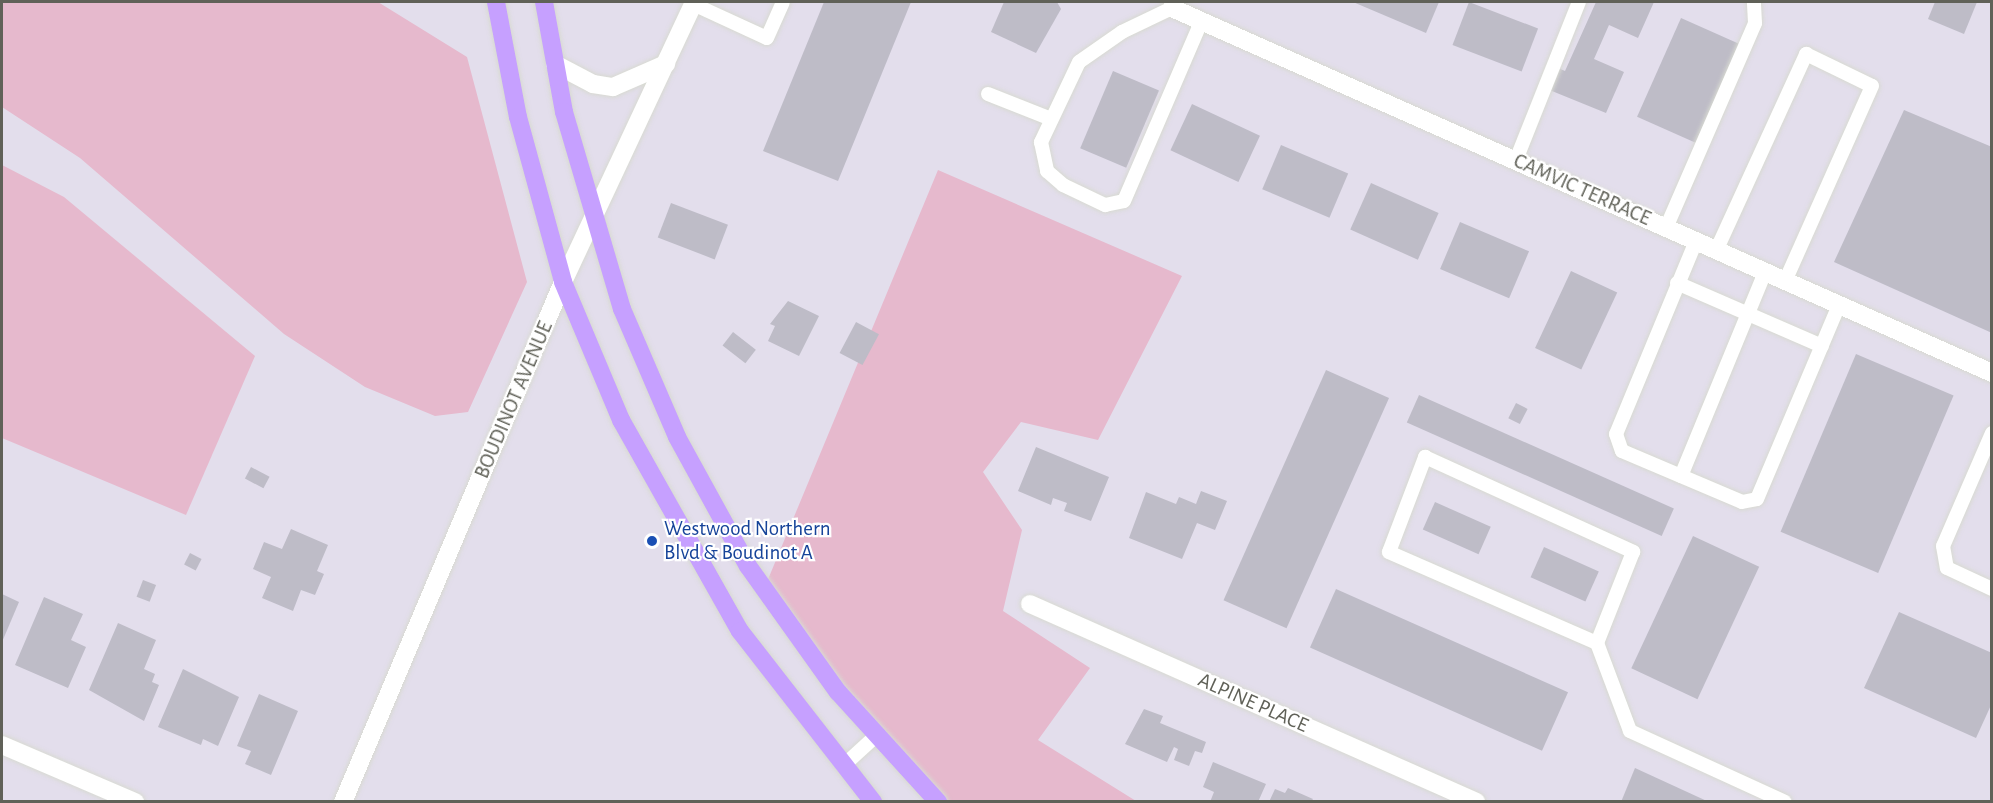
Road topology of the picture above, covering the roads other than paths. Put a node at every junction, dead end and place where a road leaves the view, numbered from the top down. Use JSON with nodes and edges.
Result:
{"nodes":[{"id":1,"x":496,"y":2,"type":"edge"},
{"id":2,"x":544,"y":2,"type":"edge"},
{"id":3,"x":783,"y":2,"type":"edge"},
{"id":4,"x":1579,"y":2,"type":"edge"},
{"id":5,"x":1754,"y":2,"type":"edge"},
{"id":6,"x":693,"y":3,"type":"edge"},
{"id":7,"x":1172,"y":8,"type":"joint"},
{"id":8,"x":1202,"y":21,"type":"junction"},
{"id":9,"x":555,"y":64,"type":"junction"},
{"id":10,"x":666,"y":64,"type":"junction"},
{"id":11,"x":988,"y":94,"type":"dead end"},
{"id":12,"x":1051,"y":119,"type":"junction"},
{"id":13,"x":1516,"y":160,"type":"junction"},
{"id":14,"x":595,"y":215,"type":"junction"},
{"id":15,"x":1666,"y":228,"type":"junction"},
{"id":16,"x":1696,"y":241,"type":"junction"},
{"id":17,"x":1716,"y":251,"type":"junction"},
{"id":18,"x":1766,"y":272,"type":"junction"},
{"id":19,"x":1785,"y":281,"type":"junction"},
{"id":20,"x":563,"y":282,"type":"junction"},
{"id":21,"x":1677,"y":283,"type":"junction"},
{"id":22,"x":1839,"y":305,"type":"junction"},
{"id":23,"x":1749,"y":314,"type":"junction"},
{"id":24,"x":1822,"y":346,"type":"junction"},
{"id":25,"x":1992,"y":373,"type":"edge"},
{"id":26,"x":1992,"y":432,"type":"edge"},
{"id":27,"x":1681,"y":476,"type":"junction"},
{"id":28,"x":1992,"y":589,"type":"edge"},
{"id":29,"x":1030,"y":604,"type":"dead end"},
{"id":30,"x":1597,"y":643,"type":"junction"},
{"id":31,"x":877,"y":735,"type":"junction"},
{"id":32,"x":2,"y":745,"type":"edge"},
{"id":33,"x":843,"y":766,"type":"junction"},
{"id":34,"x":135,"y":801,"type":"edge"},
{"id":35,"x":343,"y":801,"type":"edge"},
{"id":36,"x":873,"y":801,"type":"edge"},
{"id":37,"x":938,"y":801,"type":"edge"},
{"id":38,"x":1476,"y":801,"type":"edge"},
{"id":39,"x":1785,"y":801,"type":"edge"}],
"edges":[{"from":1,"to":20,"type":"main road"},
{"from":2,"to":9,"type":"main road"},
{"from":3,"to":6,"type":"lane"},
{"from":4,"to":13,"type":"lane"},
{"from":5,"to":15,"type":"lane"},
{"from":6,"to":10,"type":"street","name":"BOUDINOT AVENUE"},
{"from":7,"to":8,"type":"street","name":"CAMVIC TERRACE"},
{"from":7,"to":12,"type":"lane"},
{"from":8,"to":12,"type":"lane"},
{"from":8,"to":13,"type":"street","name":"CAMVIC TERRACE"},
{"from":9,"to":10,"type":"street"},
{"from":9,"to":14,"type":"main road"},
{"from":10,"to":14,"type":"street","name":"BOUDINOT AVENUE"},
{"from":11,"to":12,"type":"lane"},
{"from":13,"to":15,"type":"street","name":"CAMVIC TERRACE"},
{"from":14,"to":20,"type":"street","name":"BOUDINOT AVENUE"},
{"from":14,"to":31,"type":"main road"},
{"from":15,"to":16,"type":"street","name":"CAMVIC TERRACE"},
{"from":16,"to":17,"type":"street","name":"CAMVIC TERRACE"},
{"from":16,"to":21,"type":"lane"},
{"from":17,"to":18,"type":"street","name":"CAMVIC TERRACE"},
{"from":17,"to":19,"type":"lane"},
{"from":18,"to":19,"type":"street","name":"CAMVIC TERRACE"},
{"from":18,"to":23,"type":"lane"},
{"from":19,"to":22,"type":"street","name":"CAMVIC TERRACE"},
{"from":20,"to":33,"type":"main road"},
{"from":20,"to":35,"type":"street","name":"BOUDINOT AVENUE"},
{"from":21,"to":23,"type":"lane"},
{"from":21,"to":27,"type":"lane"},
{"from":22,"to":24,"type":"lane"},
{"from":22,"to":25,"type":"street","name":"CAMVIC TERRACE"},
{"from":23,"to":24,"type":"lane"},
{"from":23,"to":27,"type":"lane"},
{"from":24,"to":27,"type":"lane"},
{"from":26,"to":28,"type":"lane"},
{"from":29,"to":38,"type":"street","name":"ALPINE PLACE"},
{"from":30,"to":30,"type":"lane"},
{"from":30,"to":39,"type":"lane"},
{"from":31,"to":33,"type":"lane"},
{"from":31,"to":37,"type":"main road"},
{"from":32,"to":34,"type":"street"},
{"from":33,"to":36,"type":"main road"}]}
